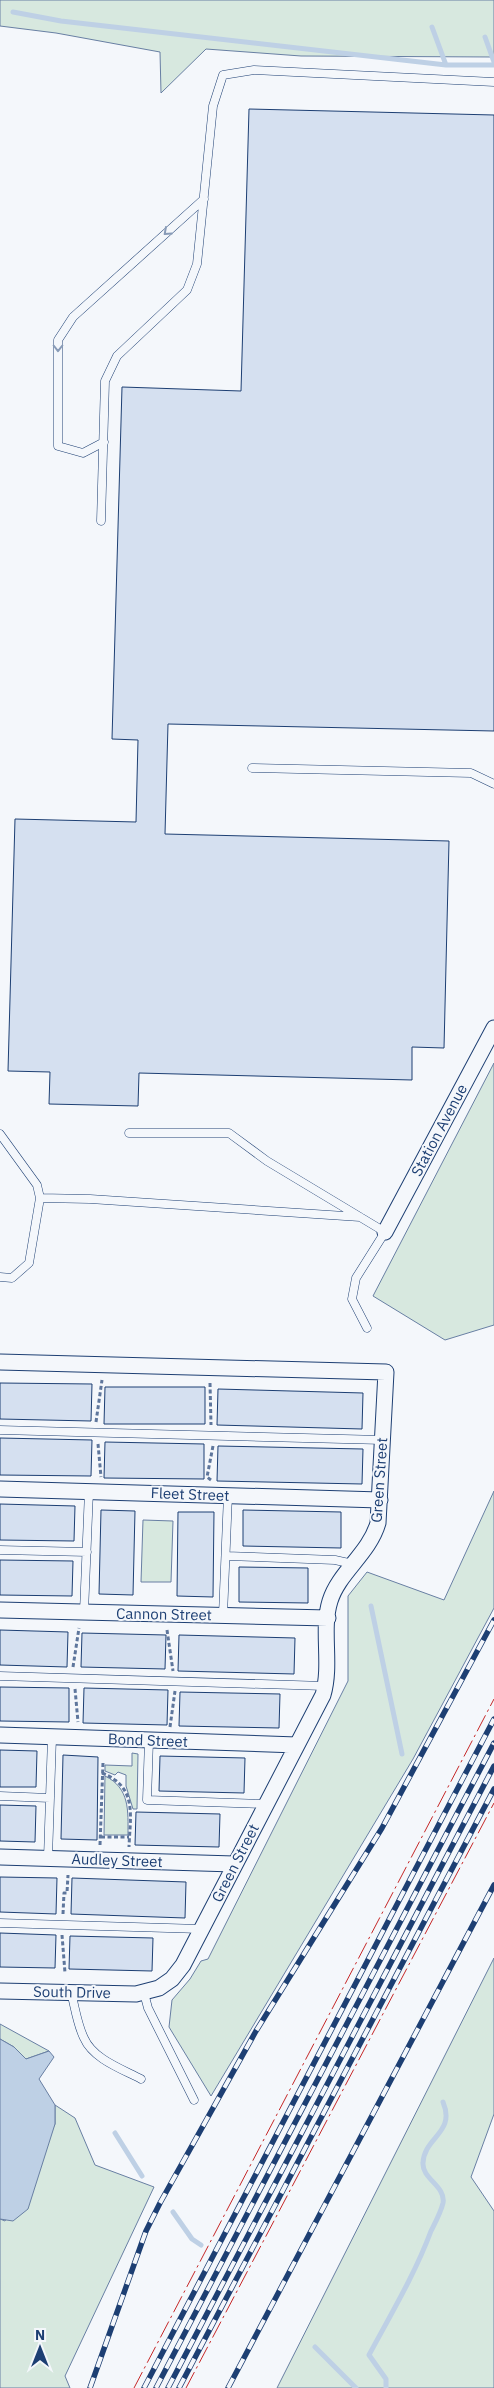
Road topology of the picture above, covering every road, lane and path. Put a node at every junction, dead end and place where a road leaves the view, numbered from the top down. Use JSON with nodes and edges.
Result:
{"nodes":[{"id":1,"x":494,"y":82,"type":"edge"},
{"id":2,"x":204,"y":199,"type":"junction"},
{"id":3,"x":104,"y":442,"type":"junction"},
{"id":4,"x":101,"y":521,"type":"dead end"},
{"id":5,"x":252,"y":768,"type":"dead end"},
{"id":6,"x":494,"y":784,"type":"edge"},
{"id":7,"x":494,"y":1028,"type":"edge"},
{"id":8,"x":129,"y":1133,"type":"dead end"},
{"id":9,"x":0,"y":1134,"type":"edge"},
{"id":10,"x":40,"y":1198,"type":"junction"},
{"id":11,"x":360,"y":1217,"type":"junction"},
{"id":12,"x":385,"y":1232,"type":"junction"},
{"id":13,"x":0,"y":1278,"type":"edge"},
{"id":14,"x":367,"y":1328,"type":"dead end"},
{"id":15,"x":0,"y":1362,"type":"edge"},
{"id":16,"x":102,"y":1380,"type":"dead end"},
{"id":17,"x":210,"y":1383,"type":"dead end"},
{"id":18,"x":96,"y":1422,"type":"dead end"},
{"id":19,"x":211,"y":1425,"type":"dead end"},
{"id":20,"x":0,"y":1430,"type":"edge"},
{"id":21,"x":98,"y":1440,"type":"dead end"},
{"id":22,"x":383,"y":1440,"type":"junction"},
{"id":23,"x":214,"y":1443,"type":"dead end"},
{"id":24,"x":101,"y":1481,"type":"dead end"},
{"id":25,"x":213,"y":1484,"type":"dead end"},
{"id":26,"x":0,"y":1490,"type":"edge"},
{"id":27,"x":89,"y":1492,"type":"junction"},
{"id":28,"x":228,"y":1495,"type":"junction"},
{"id":29,"x":380,"y":1500,"type":"junction"},
{"id":30,"x":0,"y":1550,"type":"edge"},
{"id":31,"x":86,"y":1552,"type":"junction"},
{"id":32,"x":226,"y":1556,"type":"junction"},
{"id":33,"x":354,"y":1564,"type":"junction"},
{"id":34,"x":0,"y":1610,"type":"edge"},
{"id":35,"x":84,"y":1612,"type":"junction"},
{"id":36,"x":223,"y":1615,"type":"junction"},
{"id":37,"x":328,"y":1618,"type":"junction"},
{"id":38,"x":79,"y":1628,"type":"dead end"},
{"id":39,"x":167,"y":1630,"type":"dead end"},
{"id":40,"x":72,"y":1668,"type":"dead end"},
{"id":41,"x":173,"y":1671,"type":"dead end"},
{"id":42,"x":0,"y":1676,"type":"edge"},
{"id":43,"x":75,"y":1686,"type":"dead end"},
{"id":44,"x":326,"y":1686,"type":"junction"},
{"id":45,"x":175,"y":1689,"type":"dead end"},
{"id":46,"x":78,"y":1725,"type":"dead end"},
{"id":47,"x":170,"y":1728,"type":"dead end"},
{"id":48,"x":0,"y":1735,"type":"edge"},
{"id":49,"x":52,"y":1737,"type":"junction"},
{"id":50,"x":149,"y":1740,"type":"junction"},
{"id":51,"x":297,"y":1745,"type":"junction"},
{"id":52,"x":103,"y":1763,"type":"dead end"},
{"id":53,"x":102,"y":1773,"type":"junction"},
{"id":54,"x":0,"y":1796,"type":"edge"},
{"id":55,"x":50,"y":1798,"type":"junction"},
{"id":56,"x":266,"y":1804,"type":"junction"},
{"id":57,"x":101,"y":1837,"type":"junction"},
{"id":58,"x":129,"y":1837,"type":"junction"},
{"id":59,"x":100,"y":1847,"type":"dead end"},
{"id":60,"x":129,"y":1848,"type":"dead end"},
{"id":61,"x":0,"y":1857,"type":"edge"},
{"id":62,"x":48,"y":1858,"type":"junction"},
{"id":63,"x":234,"y":1864,"type":"junction"},
{"id":64,"x":68,"y":1875,"type":"dead end"},
{"id":65,"x":63,"y":1915,"type":"dead end"},
{"id":66,"x":0,"y":1923,"type":"edge"},
{"id":67,"x":201,"y":1929,"type":"junction"},
{"id":68,"x":62,"y":1932,"type":"dead end"},
{"id":69,"x":65,"y":1973,"type":"dead end"},
{"id":70,"x":0,"y":1990,"type":"edge"},
{"id":71,"x":71,"y":1992,"type":"junction"},
{"id":72,"x":144,"y":1993,"type":"junction"},
{"id":73,"x":141,"y":2079,"type":"dead end"},
{"id":74,"x":194,"y":2100,"type":"dead end"}],
"edges":[{"from":1,"to":2,"type":"lane"},
{"from":2,"to":3,"type":"lane"},
{"from":2,"to":3,"type":"lane","one_way":true},
{"from":3,"to":4,"type":"lane"},
{"from":5,"to":6,"type":"lane"},
{"from":7,"to":12,"type":"street","name":"Station Avenue"},
{"from":8,"to":11,"type":"lane"},
{"from":9,"to":10,"type":"lane"},
{"from":10,"to":11,"type":"lane"},
{"from":10,"to":13,"type":"lane"},
{"from":11,"to":12,"type":"lane"},
{"from":12,"to":14,"type":"lane"},
{"from":15,"to":22,"type":"street","name":"Green Street"},
{"from":16,"to":18,"type":"path"},
{"from":17,"to":19,"type":"path"},
{"from":20,"to":22,"type":"lane"},
{"from":21,"to":24,"type":"path"},
{"from":22,"to":29,"type":"street","name":"Green Street"},
{"from":23,"to":25,"type":"path"},
{"from":26,"to":27,"type":"street","name":"Fleet Street"},
{"from":27,"to":28,"type":"street","name":"Fleet Street"},
{"from":27,"to":31,"type":"lane"},
{"from":28,"to":29,"type":"street","name":"Fleet Street"},
{"from":28,"to":32,"type":"lane"},
{"from":29,"to":33,"type":"street","name":"Green Street"},
{"from":30,"to":31,"type":"lane"},
{"from":31,"to":35,"type":"lane"},
{"from":32,"to":33,"type":"lane"},
{"from":32,"to":36,"type":"lane"},
{"from":33,"to":37,"type":"street","name":"Green Street"},
{"from":34,"to":35,"type":"street","name":"Cannon Street"},
{"from":35,"to":36,"type":"street","name":"Cannon Street"},
{"from":36,"to":37,"type":"street","name":"Cannon Street"},
{"from":37,"to":44,"type":"street","name":"Green Street"},
{"from":38,"to":40,"type":"path"},
{"from":39,"to":41,"type":"path"},
{"from":42,"to":44,"type":"lane"},
{"from":43,"to":46,"type":"path"},
{"from":44,"to":51,"type":"street","name":"Green Street"},
{"from":45,"to":47,"type":"path"},
{"from":48,"to":49,"type":"street","name":"Bond Street"},
{"from":49,"to":50,"type":"street","name":"Bond Street"},
{"from":49,"to":55,"type":"lane"},
{"from":50,"to":51,"type":"street","name":"Bond Street"},
{"from":50,"to":56,"type":"lane"},
{"from":51,"to":56,"type":"street","name":"Green Street"},
{"from":52,"to":53,"type":"path"},
{"from":53,"to":57,"type":"path"},
{"from":53,"to":58,"type":"path"},
{"from":54,"to":55,"type":"lane"},
{"from":55,"to":62,"type":"lane"},
{"from":56,"to":63,"type":"street","name":"Green Street"},
{"from":57,"to":58,"type":"path"},
{"from":57,"to":59,"type":"path"},
{"from":58,"to":60,"type":"path"},
{"from":61,"to":62,"type":"street","name":"Audley Street"},
{"from":62,"to":63,"type":"street","name":"Audley Street"},
{"from":63,"to":67,"type":"street","name":"Green Street"},
{"from":64,"to":65,"type":"path"},
{"from":66,"to":67,"type":"lane"},
{"from":67,"to":72,"type":"street","name":"Green Street"},
{"from":68,"to":69,"type":"path"},
{"from":70,"to":71,"type":"street","name":"South Drive"},
{"from":71,"to":72,"type":"street","name":"South Drive"},
{"from":71,"to":73,"type":"lane"},
{"from":72,"to":74,"type":"lane"}]}
